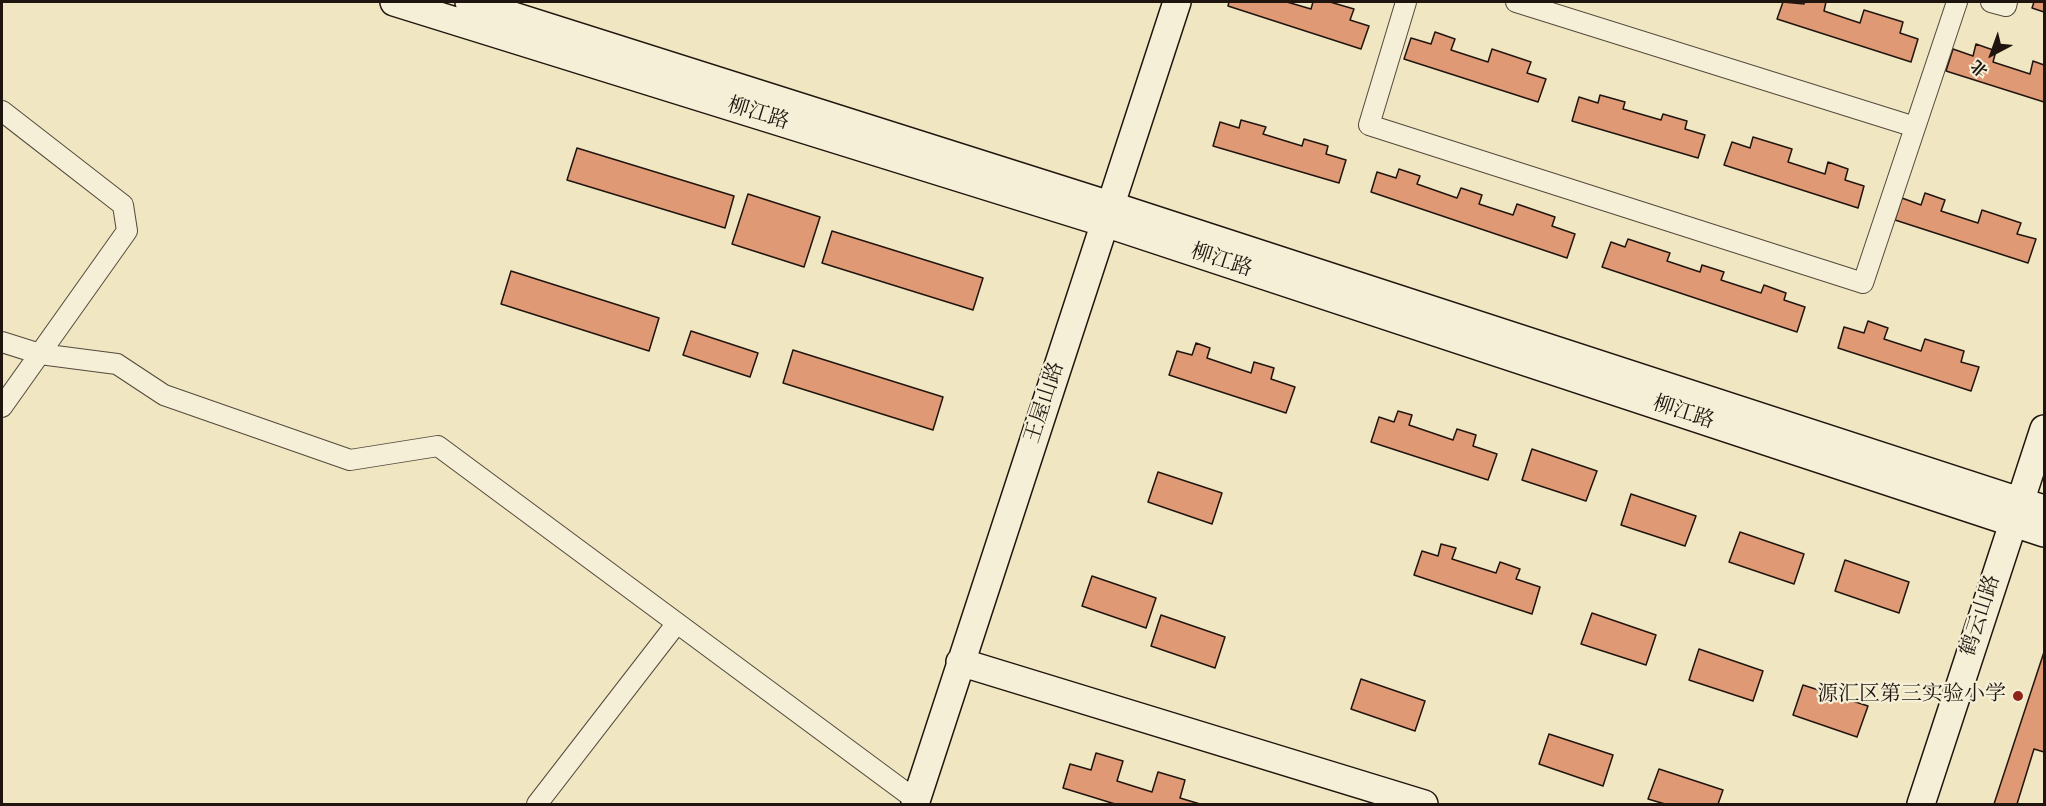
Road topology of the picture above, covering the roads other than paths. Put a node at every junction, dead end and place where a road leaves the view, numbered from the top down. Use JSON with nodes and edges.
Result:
{"nodes":[{"id":1,"x":394,"y":2,"type":"edge"},
{"id":2,"x":469,"y":2,"type":"edge"},
{"id":3,"x":1177,"y":2,"type":"edge"},
{"id":4,"x":1406,"y":2,"type":"edge"},
{"id":5,"x":1516,"y":2,"type":"edge"},
{"id":6,"x":1957,"y":2,"type":"edge"},
{"id":7,"x":1991,"y":2,"type":"edge"},
{"id":8,"x":2007,"y":2,"type":"edge"},
{"id":9,"x":421,"y":6,"type":"edge"},
{"id":10,"x":2,"y":111,"type":"edge"},
{"id":11,"x":1915,"y":128,"type":"junction"},
{"id":12,"x":1108,"y":214,"type":"junction"},
{"id":13,"x":2,"y":342,"type":"edge"},
{"id":14,"x":40,"y":354,"type":"junction"},
{"id":15,"x":2,"y":407,"type":"edge"},
{"id":16,"x":2044,"y":429,"type":"edge"},
{"id":17,"x":2026,"y":511,"type":"edge"},
{"id":18,"x":2044,"y":532,"type":"edge"},
{"id":19,"x":677,"y":623,"type":"junction"},
{"id":20,"x":960,"y":662,"type":"junction"},
{"id":21,"x":916,"y":802,"type":"edge"},
{"id":22,"x":537,"y":804,"type":"edge"},
{"id":23,"x":1424,"y":804,"type":"edge"},
{"id":24,"x":1921,"y":804,"type":"edge"}],
"edges":[{"from":1,"to":9,"type":"street","name":"柳江路"},
{"from":2,"to":12,"type":"street","name":"柳江路"},
{"from":3,"to":12,"type":"street","name":"王屋山路"},
{"from":4,"to":11,"type":"street"},
{"from":5,"to":11,"type":"street"},
{"from":6,"to":11,"type":"street"},
{"from":7,"to":8,"type":"street"},
{"from":9,"to":12,"type":"street","name":"柳江路"},
{"from":10,"to":14,"type":"street"},
{"from":12,"to":17,"type":"street","name":"柳江路"},
{"from":12,"to":20,"type":"street","name":"王屋山路"},
{"from":13,"to":14,"type":"street"},
{"from":14,"to":15,"type":"street"},
{"from":14,"to":19,"type":"street"},
{"from":16,"to":17,"type":"street","name":"鹤云山路"},
{"from":17,"to":18,"type":"street","name":"柳江路"},
{"from":17,"to":24,"type":"street","name":"鹤云山路"},
{"from":19,"to":21,"type":"street"},
{"from":19,"to":22,"type":"street"},
{"from":20,"to":21,"type":"street","name":"王屋山路"},
{"from":20,"to":23,"type":"street"}]}
